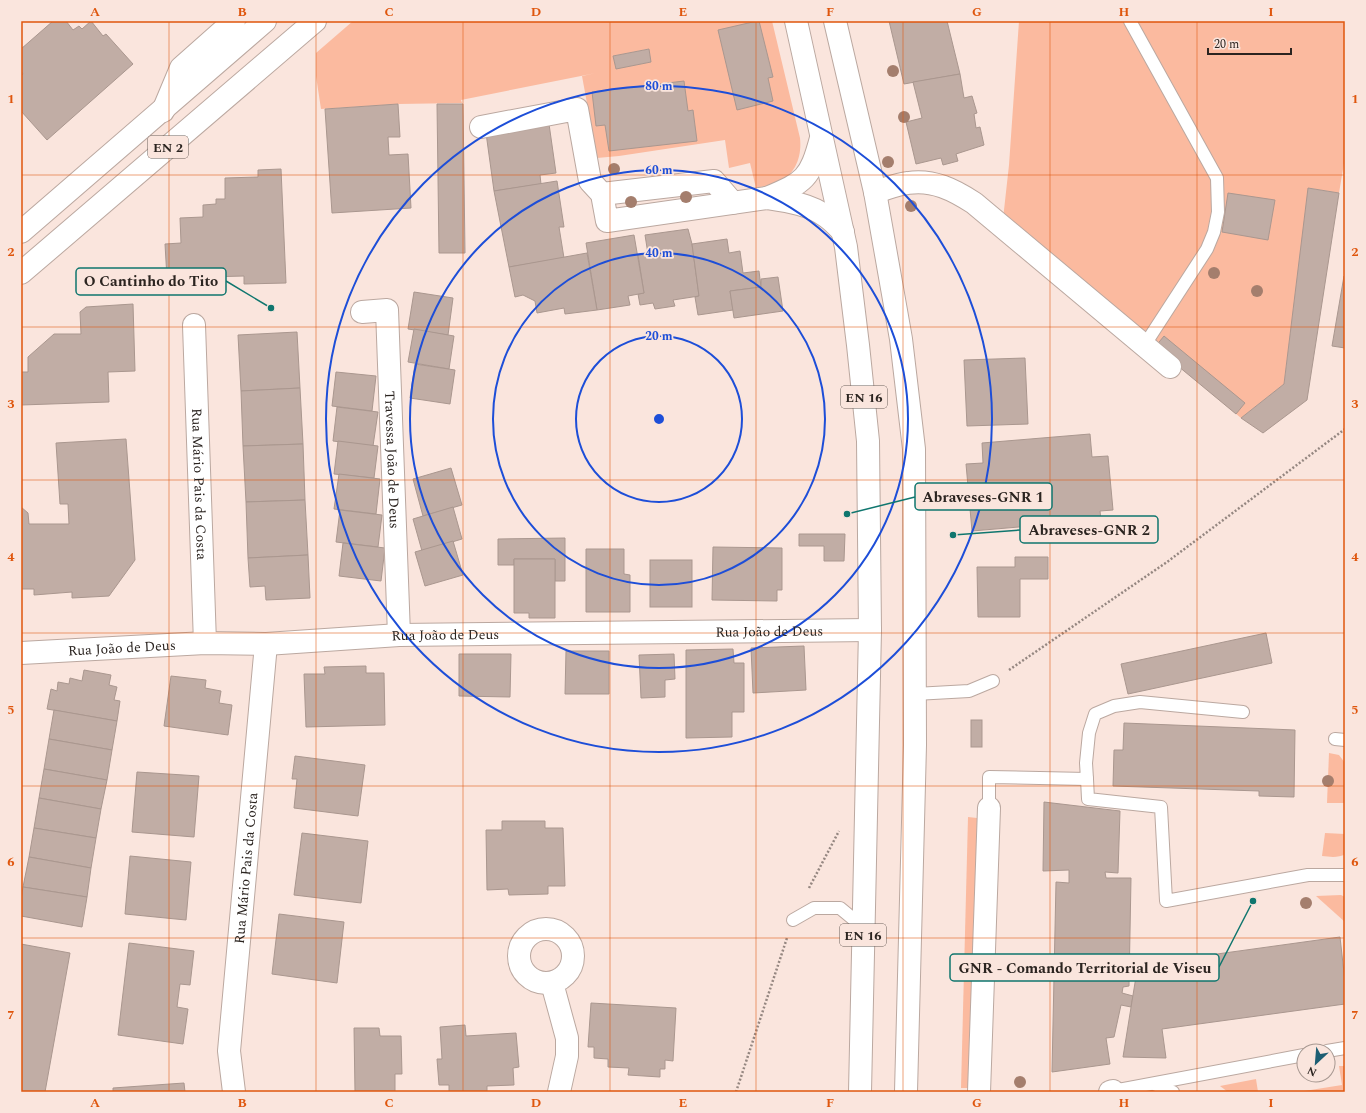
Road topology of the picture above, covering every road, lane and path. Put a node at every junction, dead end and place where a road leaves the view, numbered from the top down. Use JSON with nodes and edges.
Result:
{"nodes":[{"id":1,"x":234,"y":21,"type":"edge"},
{"id":2,"x":265,"y":21,"type":"edge"},
{"id":3,"x":315,"y":21,"type":"edge"},
{"id":4,"x":796,"y":21,"type":"edge"},
{"id":5,"x":835,"y":21,"type":"edge"},
{"id":6,"x":1130,"y":21,"type":"edge"},
{"id":7,"x":162,"y":110,"type":"junction"},
{"id":8,"x":481,"y":127,"type":"dead end"},
{"id":9,"x":821,"y":138,"type":"junction"},
{"id":10,"x":875,"y":192,"type":"junction"},
{"id":11,"x":767,"y":198,"type":"junction"},
{"id":12,"x":21,"y":232,"type":"edge"},
{"id":13,"x":843,"y":232,"type":"junction"},
{"id":14,"x":21,"y":273,"type":"edge"},
{"id":15,"x":362,"y":312,"type":"dead end"},
{"id":16,"x":194,"y":325,"type":"dead end"},
{"id":17,"x":1144,"y":346,"type":"junction"},
{"id":18,"x":1170,"y":367,"type":"dead end"},
{"id":19,"x":1345,"y":429,"type":"edge"},
{"id":20,"x":870,"y":630,"type":"junction"},
{"id":21,"x":399,"y":635,"type":"junction"},
{"id":22,"x":205,"y":643,"type":"junction"},
{"id":23,"x":266,"y":644,"type":"junction"},
{"id":24,"x":21,"y":653,"type":"edge"},
{"id":25,"x":993,"y":680,"type":"joint"},
{"id":26,"x":915,"y":694,"type":"junction"},
{"id":27,"x":1243,"y":712,"type":"dead end"},
{"id":28,"x":1087,"y":779,"type":"junction"},
{"id":29,"x":989,"y":808,"type":"joint"},
{"id":30,"x":840,"y":828,"type":"dead end"},
{"id":31,"x":1345,"y":875,"type":"edge"},
{"id":32,"x":793,"y":920,"type":"junction"},
{"id":33,"x":863,"y":927,"type":"junction"},
{"id":34,"x":552,"y":983,"type":"dead end"},
{"id":35,"x":1296,"y":1057,"type":"edge"},
{"id":36,"x":1154,"y":1084,"type":"junction"},
{"id":37,"x":234,"y":1092,"type":"edge"},
{"id":38,"x":559,"y":1092,"type":"edge"},
{"id":39,"x":736,"y":1092,"type":"edge"},
{"id":40,"x":860,"y":1092,"type":"edge"},
{"id":41,"x":906,"y":1092,"type":"edge"},
{"id":42,"x":979,"y":1092,"type":"edge"},
{"id":43,"x":1111,"y":1092,"type":"edge"},
{"id":44,"x":1173,"y":1092,"type":"edge"}],
"edges":[{"from":1,"to":7,"type":"street"},
{"from":2,"to":7,"type":"street","number":"EN 2"},
{"from":3,"to":14,"type":"street","number":"EN 2"},
{"from":4,"to":9,"type":"street","number":"EN 16"},
{"from":5,"to":10,"type":"street","number":"EN 16"},
{"from":6,"to":17,"type":"lane"},
{"from":7,"to":12,"type":"street","number":"EN 2"},
{"from":8,"to":11,"type":"street"},
{"from":9,"to":11,"type":"street"},
{"from":9,"to":13,"type":"street","number":"EN 16"},
{"from":10,"to":17,"type":"street"},
{"from":10,"to":26,"type":"street","number":"EN 16"},
{"from":11,"to":13,"type":"street"},
{"from":13,"to":20,"type":"street","number":"EN 16"},
{"from":15,"to":21,"type":"street","name":"Travessa João de Deus"},
{"from":16,"to":22,"type":"street","name":"Rua Mário Pais da Costa"},
{"from":17,"to":18,"type":"street"},
{"from":19,"to":25,"type":"path"},
{"from":20,"to":21,"type":"street","name":"Rua João de Deus"},
{"from":20,"to":33,"type":"street","number":"EN 16"},
{"from":21,"to":23,"type":"street","name":"Rua João de Deus"},
{"from":22,"to":23,"type":"street","name":"Rua João de Deus"},
{"from":22,"to":24,"type":"street","name":"Rua João de Deus"},
{"from":23,"to":37,"type":"street","name":"Rua Mário Pais da Costa"},
{"from":25,"to":26,"type":"lane"},
{"from":26,"to":41,"type":"street","number":"EN 16"},
{"from":27,"to":28,"type":"lane"},
{"from":28,"to":29,"type":"lane"},
{"from":28,"to":31,"type":"lane"},
{"from":29,"to":42,"type":"street"},
{"from":30,"to":32,"type":"path"},
{"from":32,"to":33,"type":"lane"},
{"from":32,"to":39,"type":"path"},
{"from":33,"to":40,"type":"street","number":"EN 16"},
{"from":34,"to":38,"type":"street"},
{"from":35,"to":36,"type":"lane"},
{"from":36,"to":43,"type":"lane"},
{"from":36,"to":44,"type":"lane"}]}
